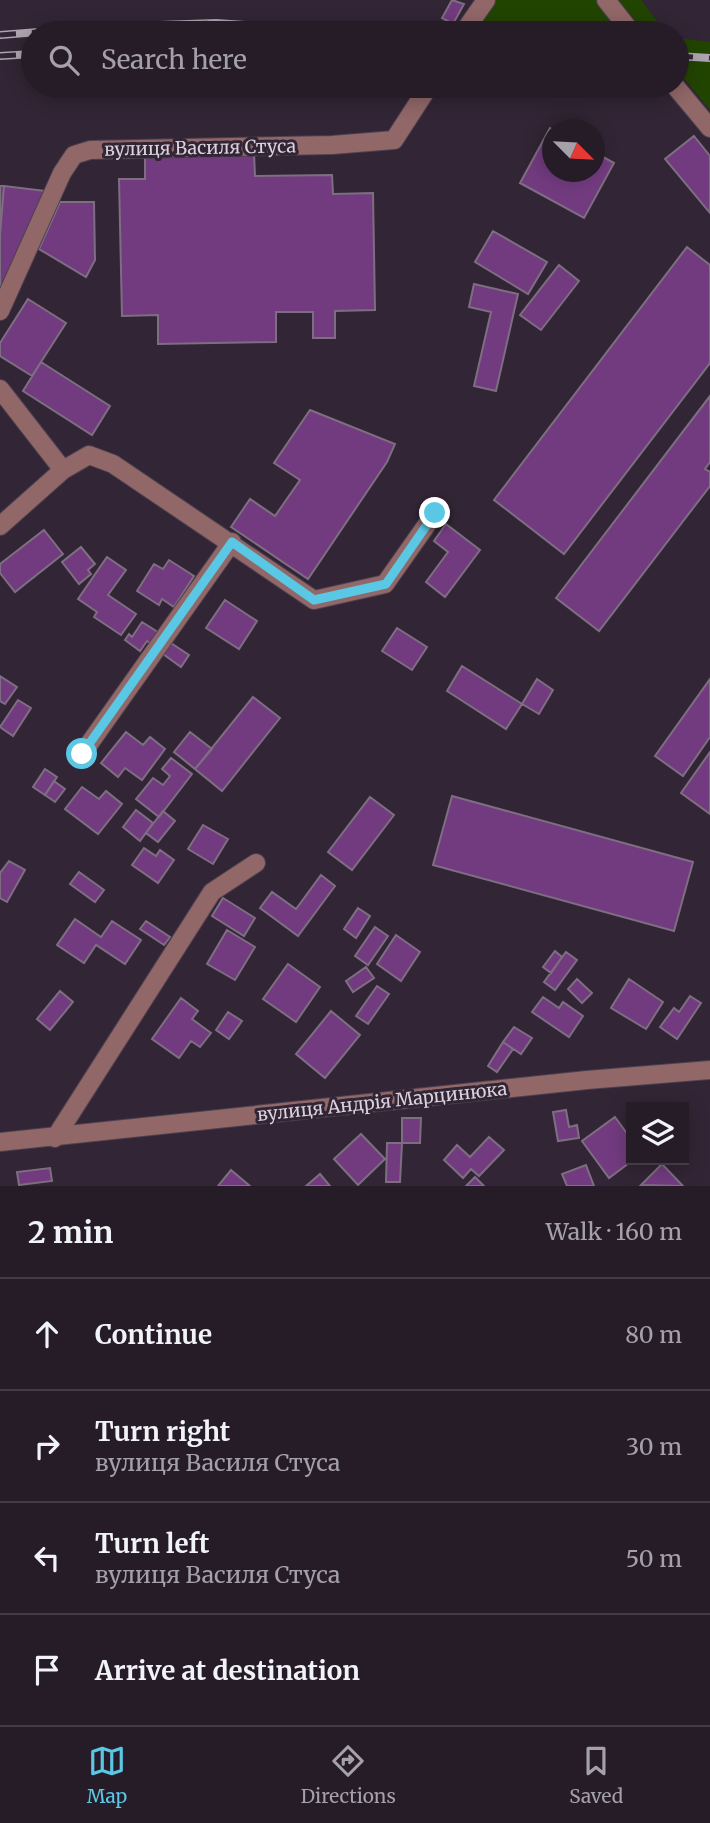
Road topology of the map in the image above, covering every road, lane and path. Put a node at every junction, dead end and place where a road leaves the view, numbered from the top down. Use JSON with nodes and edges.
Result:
{"nodes":[{"id":1,"x":486,"y":0,"type":"edge"},
{"id":2,"x":606,"y":0,"type":"edge"},
{"id":3,"x":471,"y":21,"type":"edge"},
{"id":4,"x":623,"y":21,"type":"edge"},
{"id":5,"x":421,"y":98,"type":"edge"},
{"id":6,"x":685,"y":98,"type":"edge"},
{"id":7,"x":710,"y":128,"type":"edge"},
{"id":8,"x":0,"y":311,"type":"edge"},
{"id":9,"x":0,"y":389,"type":"edge"},
{"id":10,"x":64,"y":470,"type":"junction"},
{"id":11,"x":435,"y":513,"type":"dead end"},
{"id":12,"x":0,"y":526,"type":"edge"},
{"id":13,"x":232,"y":542,"type":"junction"},
{"id":14,"x":82,"y":754,"type":"dead end"},
{"id":15,"x":256,"y":863,"type":"dead end"},
{"id":16,"x":710,"y":1070,"type":"edge"},
{"id":17,"x":55,"y":1138,"type":"junction"},
{"id":18,"x":0,"y":1142,"type":"edge"}],
"edges":[{"from":1,"to":3,"type":"street"},
{"from":2,"to":4,"type":"street"},
{"from":5,"to":8,"type":"street","name":"вулиця Василя Стуса"},
{"from":6,"to":7,"type":"street"},
{"from":9,"to":10,"type":"street"},
{"from":10,"to":12,"type":"street"},
{"from":10,"to":13,"type":"street"},
{"from":11,"to":13,"type":"street"},
{"from":13,"to":14,"type":"street"},
{"from":15,"to":17,"type":"street"},
{"from":16,"to":17,"type":"street","name":"вулиця Андрія Марцинюка"},
{"from":17,"to":18,"type":"street","name":"вулиця Андрія Марцинюка"}]}
